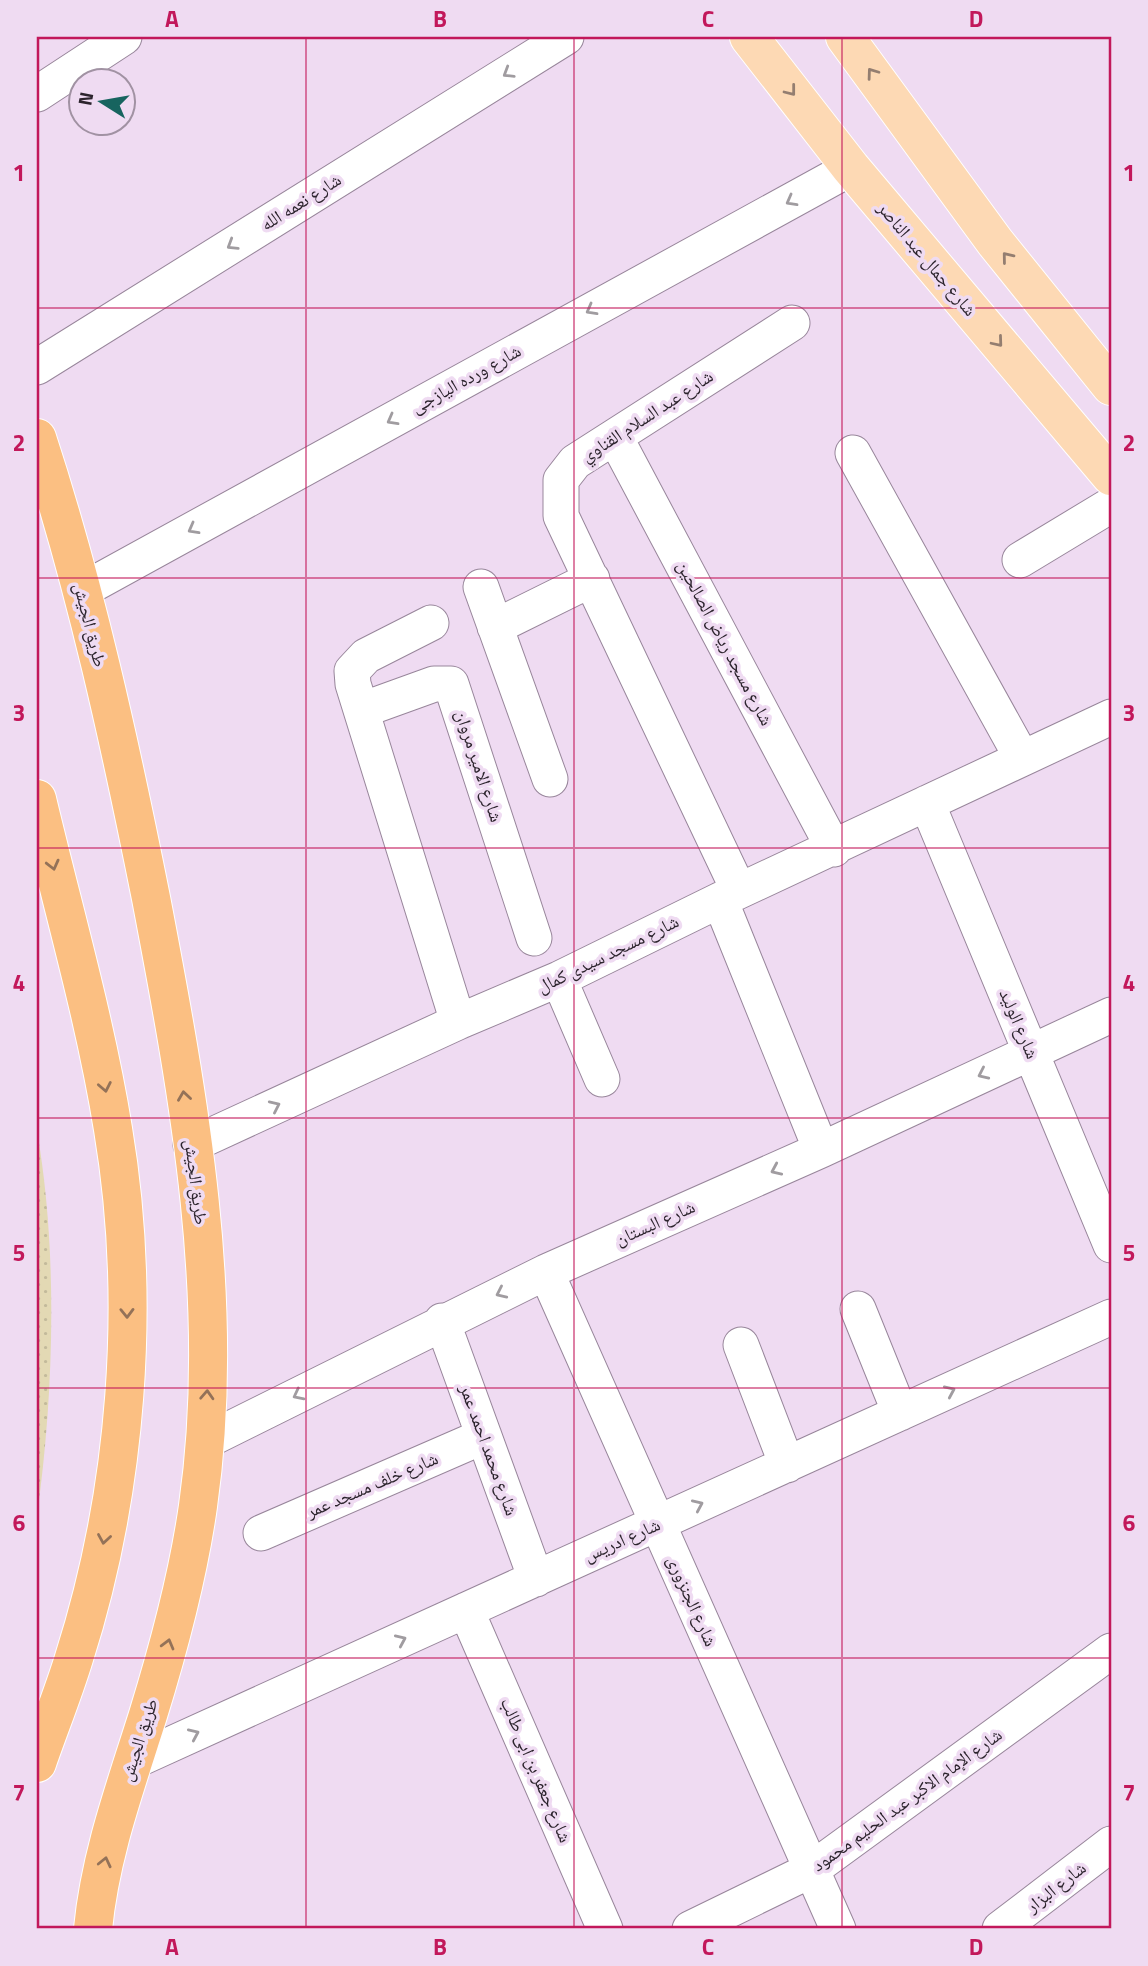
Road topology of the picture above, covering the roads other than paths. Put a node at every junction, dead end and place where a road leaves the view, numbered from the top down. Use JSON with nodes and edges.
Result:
{"nodes":[{"id":1,"x":124,"y":37,"type":"edge"},
{"id":2,"x":566,"y":37,"type":"edge"},
{"id":3,"x":749,"y":37,"type":"edge"},
{"id":4,"x":845,"y":37,"type":"edge"},
{"id":5,"x":37,"y":94,"type":"edge"},
{"id":6,"x":851,"y":168,"type":"junction"},
{"id":7,"x":792,"y":323,"type":"dead end"},
{"id":8,"x":37,"y":367,"type":"edge"},
{"id":9,"x":1111,"y":386,"type":"edge"},
{"id":10,"x":615,"y":437,"type":"junction"},
{"id":11,"x":37,"y":438,"type":"edge"},
{"id":12,"x":853,"y":453,"type":"dead end"},
{"id":13,"x":1111,"y":476,"type":"edge"},
{"id":14,"x":1111,"y":505,"type":"edge"},
{"id":15,"x":1020,"y":560,"type":"dead end"},
{"id":16,"x":592,"y":579,"type":"junction"},
{"id":17,"x":481,"y":587,"type":"dead end"},
{"id":18,"x":81,"y":591,"type":"junction"},
{"id":19,"x":431,"y":623,"type":"dead end"},
{"id":20,"x":495,"y":626,"type":"junction"},
{"id":21,"x":362,"y":710,"type":"junction"},
{"id":22,"x":1111,"y":718,"type":"edge"},
{"id":23,"x":1022,"y":758,"type":"junction"},
{"id":24,"x":550,"y":779,"type":"dead end"},
{"id":25,"x":37,"y":799,"type":"edge"},
{"id":26,"x":926,"y":803,"type":"junction"},
{"id":27,"x":834,"y":849,"type":"junction"},
{"id":28,"x":730,"y":896,"type":"junction"},
{"id":29,"x":534,"y":938,"type":"dead end"},
{"id":30,"x":559,"y":979,"type":"junction"},
{"id":31,"x":1111,"y":1015,"type":"edge"},
{"id":32,"x":458,"y":1022,"type":"junction"},
{"id":33,"x":1031,"y":1052,"type":"junction"},
{"id":34,"x":602,"y":1079,"type":"dead end"},
{"id":35,"x":191,"y":1145,"type":"junction"},
{"id":36,"x":821,"y":1150,"type":"junction"},
{"id":37,"x":1111,"y":1245,"type":"edge"},
{"id":38,"x":546,"y":1272,"type":"junction"},
{"id":39,"x":858,"y":1309,"type":"dead end"},
{"id":40,"x":1111,"y":1317,"type":"edge"},
{"id":41,"x":442,"y":1321,"type":"junction"},
{"id":42,"x":741,"y":1345,"type":"dead end"},
{"id":43,"x":900,"y":1413,"type":"junction"},
{"id":44,"x":484,"y":1436,"type":"junction"},
{"id":45,"x":204,"y":1442,"type":"junction"},
{"id":46,"x":787,"y":1465,"type":"junction"},
{"id":47,"x":658,"y":1523,"type":"junction"},
{"id":48,"x":261,"y":1533,"type":"dead end"},
{"id":49,"x":536,"y":1578,"type":"junction"},
{"id":50,"x":466,"y":1610,"type":"junction"},
{"id":51,"x":1111,"y":1651,"type":"edge"},
{"id":52,"x":132,"y":1762,"type":"junction"},
{"id":53,"x":37,"y":1763,"type":"edge"},
{"id":54,"x":1111,"y":1844,"type":"edge"},
{"id":55,"x":811,"y":1870,"type":"junction"},
{"id":56,"x":93,"y":1929,"type":"edge"},
{"id":57,"x":605,"y":1929,"type":"edge"},
{"id":58,"x":690,"y":1929,"type":"edge"},
{"id":59,"x":838,"y":1929,"type":"edge"},
{"id":60,"x":1000,"y":1929,"type":"edge"}],
"edges":[{"from":1,"to":5,"type":"street"},
{"from":2,"to":8,"type":"street","name":"شارع نعمه الله","one_way":true},
{"from":3,"to":6,"type":"main road","name":"شارع جمال عبد الناصر","one_way":true},
{"from":9,"to":4,"type":"main road","one_way":true},
{"from":6,"to":13,"type":"main road","name":"شارع جمال عبد الناصر","one_way":true},
{"from":6,"to":18,"type":"street","name":"شارع ورده اليازجى","one_way":true},
{"from":7,"to":10,"type":"street","name":"شارع عبد السلام القناوي"},
{"from":10,"to":16,"type":"street","name":"شارع عبد السلام القناوي"},
{"from":10,"to":27,"type":"street","name":"شارع مسجد رياض الصالحين"},
{"from":11,"to":18,"type":"highway","name":"طريق الجيش"},
{"from":12,"to":23,"type":"street"},
{"from":14,"to":15,"type":"street"},
{"from":16,"to":20,"type":"street"},
{"from":16,"to":28,"type":"street","name":"شارع عبد السلام القناوي"},
{"from":17,"to":20,"type":"street"},
{"from":35,"to":18,"type":"highway","name":"طريق الجيش","one_way":true},
{"from":19,"to":21,"type":"street"},
{"from":20,"to":24,"type":"street"},
{"from":21,"to":29,"type":"street","name":"شارع الامير مروان"},
{"from":21,"to":32,"type":"street"},
{"from":22,"to":23,"type":"street","name":"شارع مسجد سيدى كمال"},
{"from":23,"to":26,"type":"street","name":"شارع مسجد سيدى كمال"},
{"from":25,"to":53,"type":"highway","one_way":true},
{"from":26,"to":27,"type":"street","name":"شارع مسجد سيدى كمال"},
{"from":26,"to":33,"type":"street","name":"شارع الوليد"},
{"from":27,"to":28,"type":"street","name":"شارع مسجد سيدى كمال"},
{"from":28,"to":30,"type":"street","name":"شارع مسجد سيدى كمال"},
{"from":28,"to":36,"type":"street","name":"شارع عبد السلام القناوي"},
{"from":30,"to":32,"type":"street","name":"شارع مسجد سيدى كمال"},
{"from":30,"to":34,"type":"street"},
{"from":31,"to":33,"type":"street","name":"شارع البستان"},
{"from":35,"to":32,"type":"street","name":"شارع مسجد سيدى كمال","one_way":true},
{"from":33,"to":36,"type":"street","name":"شارع البستان","one_way":true},
{"from":33,"to":37,"type":"street","name":"شارع الوليد"},
{"from":45,"to":35,"type":"highway","name":"طريق الجيش","one_way":true},
{"from":36,"to":38,"type":"street","name":"شارع البستان","one_way":true},
{"from":38,"to":41,"type":"street","name":"شارع البستان","one_way":true},
{"from":38,"to":47,"type":"street","name":"شارع الجنزورى"},
{"from":39,"to":43,"type":"street"},
{"from":43,"to":40,"type":"street","name":"شارع ادريس","one_way":true},
{"from":41,"to":44,"type":"street","name":"شارع محمد احمد عمر"},
{"from":41,"to":45,"type":"street","name":"شارع البستان","one_way":true},
{"from":42,"to":46,"type":"street"},
{"from":43,"to":46,"type":"street","name":"شارع ادريس"},
{"from":44,"to":48,"type":"street","name":"شارع خلف مسجد عمر"},
{"from":44,"to":49,"type":"street","name":"شارع محمد احمد عمر"},
{"from":52,"to":45,"type":"highway","name":"طريق الجيش","one_way":true},
{"from":47,"to":46,"type":"street","name":"شارع ادريس","one_way":true},
{"from":47,"to":49,"type":"street","name":"شارع ادريس"},
{"from":47,"to":55,"type":"street","name":"شارع الجنزورى"},
{"from":49,"to":50,"type":"street","name":"شارع ادريس"},
{"from":52,"to":50,"type":"street","name":"شارع ادريس","one_way":true},
{"from":50,"to":57,"type":"street","name":"شارع جعفر بن ابى طالب"},
{"from":51,"to":55,"type":"street","name":"شارع الإمام الاكبر عبد الحليم محمود"},
{"from":56,"to":52,"type":"highway","name":"طريق الجيش","one_way":true},
{"from":54,"to":60,"type":"street","name":"شارع البزار"},
{"from":55,"to":58,"type":"street","name":"شارع الإمام الاكبر عبد الحليم محمود"},
{"from":55,"to":59,"type":"street","name":"شارع الجنزورى"}]}
